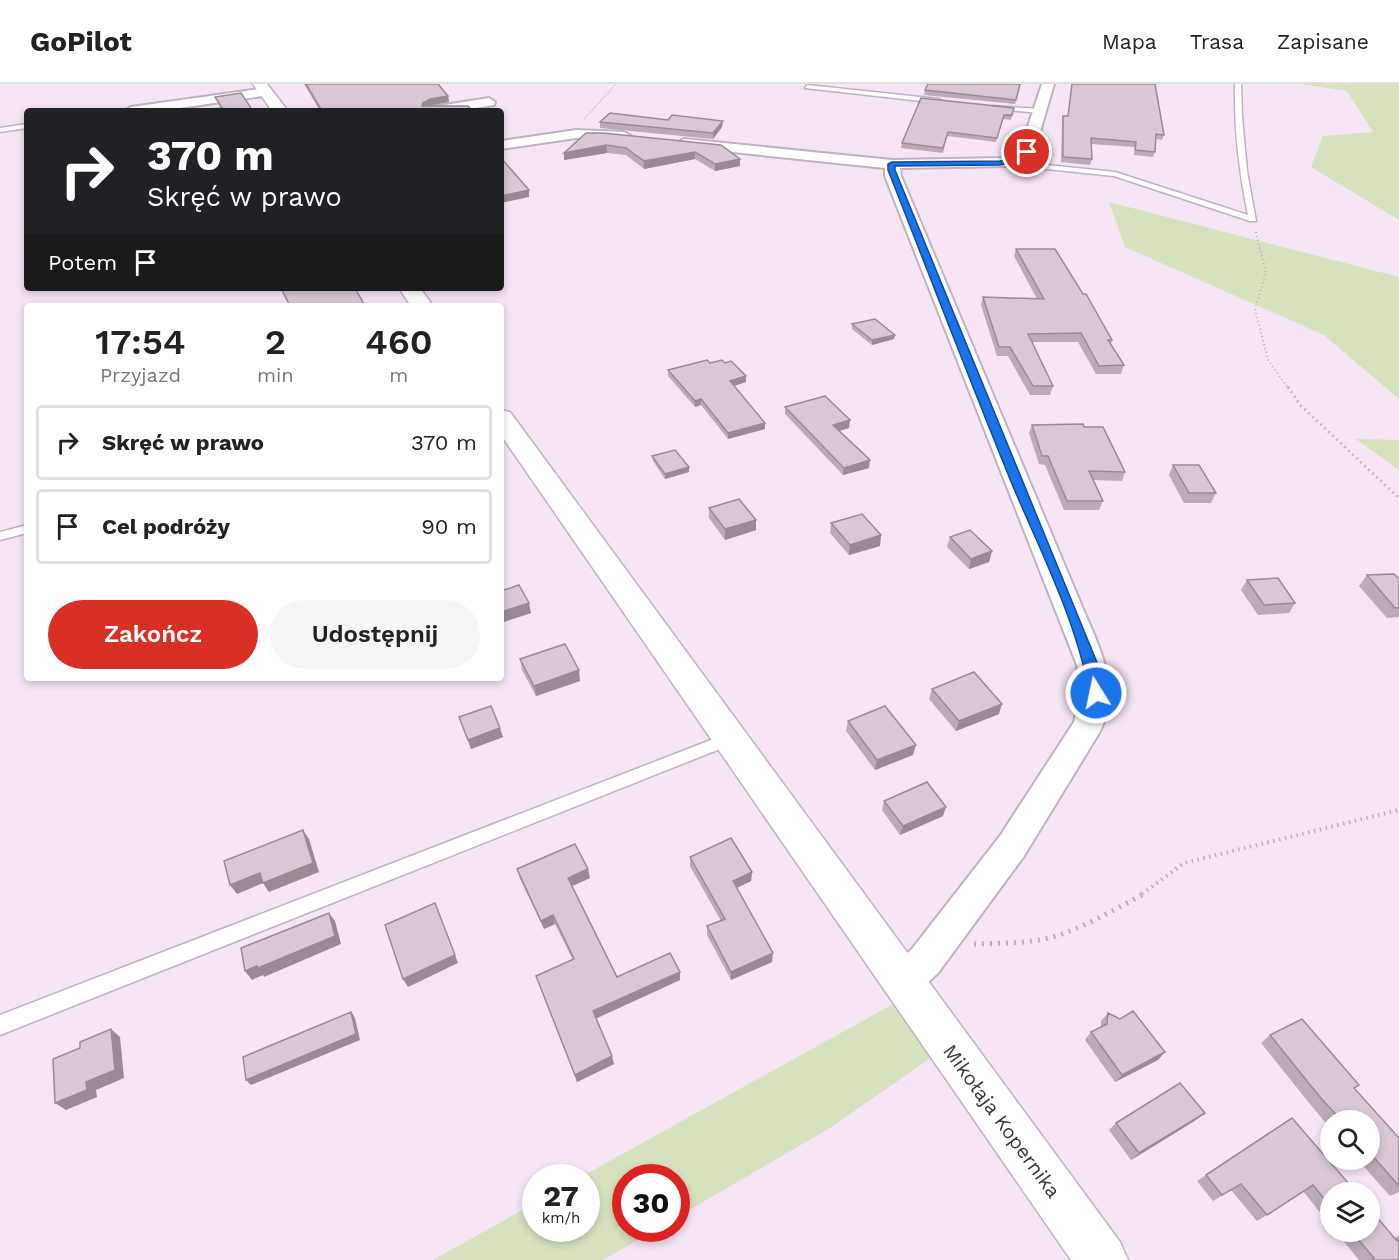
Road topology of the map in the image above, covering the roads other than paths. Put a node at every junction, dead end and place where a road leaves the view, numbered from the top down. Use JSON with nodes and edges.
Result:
{"nodes":[{"id":1,"x":1048,"y":84,"type":"edge"},
{"id":2,"x":1238,"y":84,"type":"edge"},
{"id":3,"x":807,"y":87,"type":"dead end"},
{"id":4,"x":263,"y":88,"type":"edge"},
{"id":5,"x":489,"y":102,"type":"dead end"},
{"id":6,"x":947,"y":102,"type":"edge"},
{"id":7,"x":982,"y":105,"type":"edge"},
{"id":8,"x":148,"y":108,"type":"edge"},
{"id":9,"x":278,"y":108,"type":"edge"},
{"id":10,"x":451,"y":108,"type":"edge"},
{"id":11,"x":1040,"y":111,"type":"junction"},
{"id":12,"x":24,"y":126,"type":"edge"},
{"id":13,"x":0,"y":130,"type":"edge"},
{"id":14,"x":639,"y":138,"type":"edge"},
{"id":15,"x":673,"y":142,"type":"edge"},
{"id":16,"x":504,"y":145,"type":"edge"},
{"id":17,"x":1014,"y":160,"type":"junction"},
{"id":18,"x":892,"y":164,"type":"junction"},
{"id":19,"x":504,"y":421,"type":"edge"},
{"id":20,"x":24,"y":530,"type":"edge"},
{"id":21,"x":0,"y":536,"type":"edge"},
{"id":22,"x":729,"y":739,"type":"junction"},
{"id":23,"x":902,"y":981,"type":"junction"},
{"id":24,"x":0,"y":1025,"type":"edge"},
{"id":25,"x":1102,"y":1260,"type":"edge"}],
"edges":[{"from":1,"to":11,"type":"street"},
{"from":2,"to":17,"type":"lane"},
{"from":3,"to":6,"type":"lane"},
{"from":4,"to":8,"type":"street"},
{"from":4,"to":9,"type":"street"},
{"from":5,"to":10,"type":"street"},
{"from":7,"to":11,"type":"lane"},
{"from":11,"to":17,"type":"street"},
{"from":12,"to":13,"type":"lane"},
{"from":14,"to":16,"type":"street"},
{"from":15,"to":18,"type":"street"},
{"from":17,"to":18,"type":"street"},
{"from":18,"to":23,"type":"street"},
{"from":19,"to":22,"type":"street","name":"Mikołaja Kopernika"},
{"from":20,"to":21,"type":"lane"},
{"from":22,"to":23,"type":"street","name":"Mikołaja Kopernika"},
{"from":22,"to":24,"type":"lane"},
{"from":23,"to":25,"type":"street","name":"Mikołaja Kopernika"}]}
